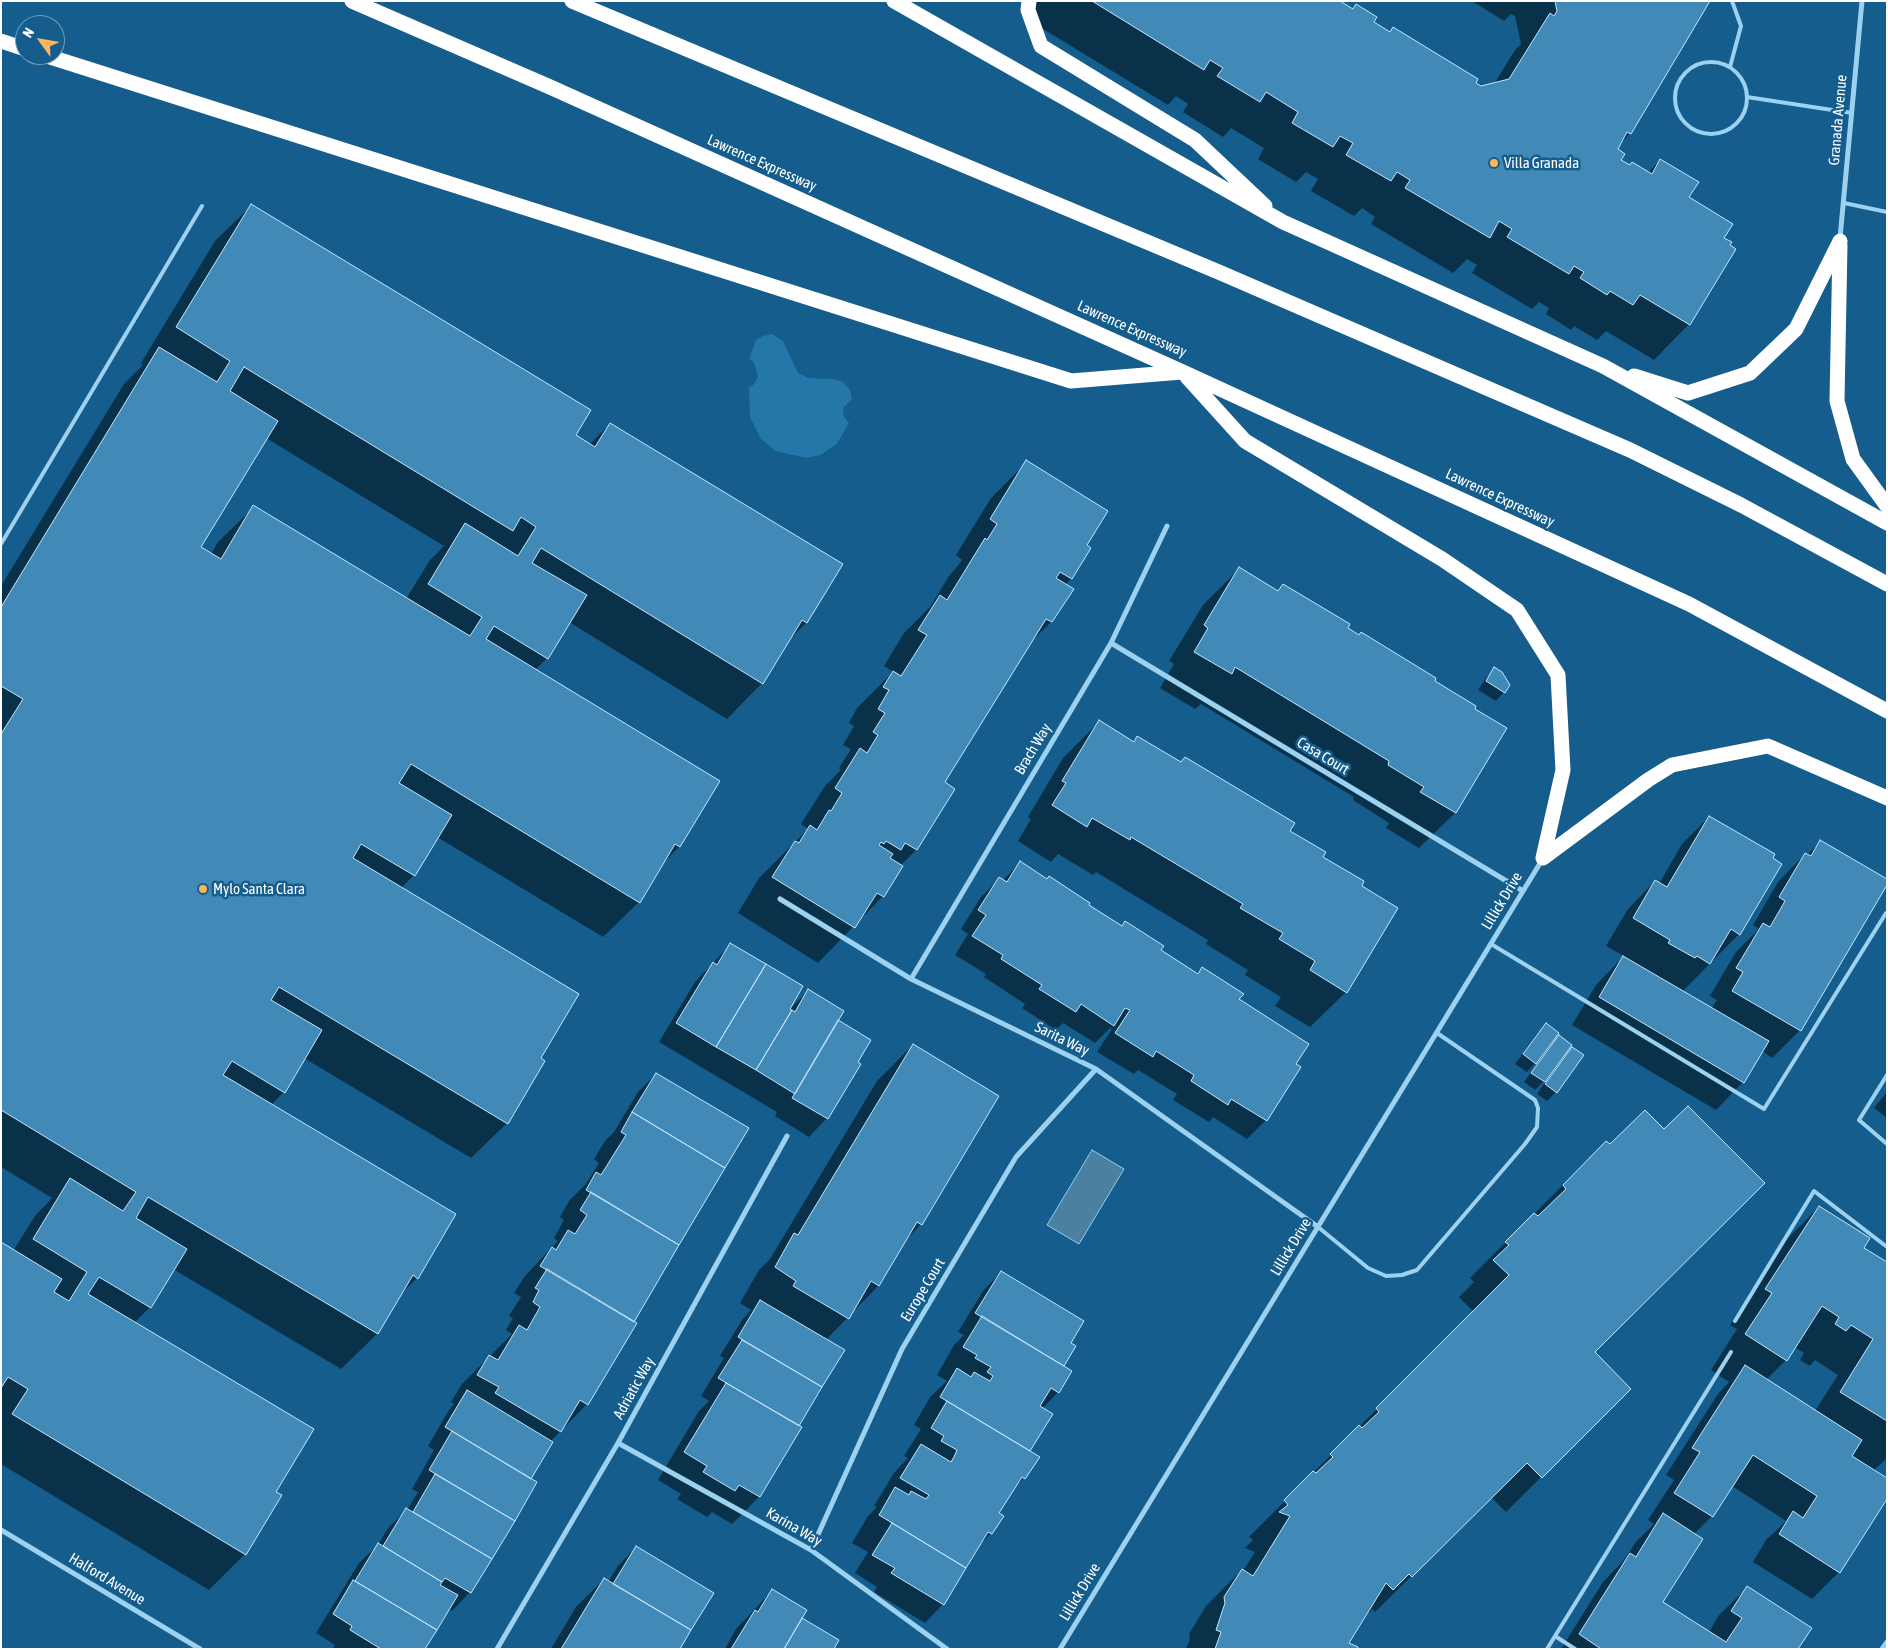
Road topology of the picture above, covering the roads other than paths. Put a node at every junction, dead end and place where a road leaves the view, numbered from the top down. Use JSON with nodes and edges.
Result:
{"nodes":[{"id":1,"x":352,"y":1,"type":"edge"},
{"id":2,"x":572,"y":1,"type":"edge"},
{"id":3,"x":894,"y":1,"type":"edge"},
{"id":4,"x":1028,"y":1,"type":"edge"},
{"id":5,"x":1732,"y":1,"type":"edge"},
{"id":6,"x":1862,"y":1,"type":"edge"},
{"id":7,"x":1,"y":41,"type":"edge"},
{"id":8,"x":15,"y":46,"type":"edge"},
{"id":9,"x":65,"y":62,"type":"edge"},
{"id":10,"x":1730,"y":67,"type":"junction"},
{"id":11,"x":1747,"y":97,"type":"junction"},
{"id":12,"x":1852,"y":113,"type":"junction"},
{"id":13,"x":1844,"y":203,"type":"junction"},
{"id":14,"x":202,"y":206,"type":"dead end"},
{"id":15,"x":1887,"y":212,"type":"edge"},
{"id":16,"x":1283,"y":222,"type":"junction"},
{"id":17,"x":1840,"y":241,"type":"junction"},
{"id":18,"x":1603,"y":366,"type":"junction"},
{"id":19,"x":1183,"y":372,"type":"junction"},
{"id":20,"x":1887,"y":506,"type":"edge"},
{"id":21,"x":1887,"y":523,"type":"edge"},
{"id":22,"x":1167,"y":526,"type":"dead end"},
{"id":23,"x":1,"y":544,"type":"edge"},
{"id":24,"x":1887,"y":584,"type":"edge"},
{"id":25,"x":1111,"y":644,"type":"junction"},
{"id":26,"x":1887,"y":710,"type":"edge"},
{"id":27,"x":1887,"y":798,"type":"edge"},
{"id":28,"x":1543,"y":858,"type":"junction"},
{"id":29,"x":1523,"y":891,"type":"junction"},
{"id":30,"x":780,"y":899,"type":"dead end"},
{"id":31,"x":1886,"y":913,"type":"edge"},
{"id":32,"x":1491,"y":944,"type":"junction"},
{"id":33,"x":911,"y":979,"type":"junction"},
{"id":34,"x":1437,"y":1033,"type":"junction"},
{"id":35,"x":1096,"y":1069,"type":"junction"},
{"id":36,"x":1887,"y":1075,"type":"edge"},
{"id":37,"x":787,"y":1136,"type":"dead end"},
{"id":38,"x":1887,"y":1144,"type":"edge"},
{"id":39,"x":1318,"y":1227,"type":"junction"},
{"id":40,"x":1887,"y":1247,"type":"edge"},
{"id":41,"x":1735,"y":1320,"type":"dead end"},
{"id":42,"x":1731,"y":1352,"type":"dead end"},
{"id":43,"x":618,"y":1443,"type":"junction"},
{"id":44,"x":1,"y":1530,"type":"edge"},
{"id":45,"x":811,"y":1550,"type":"junction"},
{"id":46,"x":1555,"y":1636,"type":"junction"},
{"id":47,"x":1887,"y":1642,"type":"edge"},
{"id":48,"x":200,"y":1649,"type":"edge"},
{"id":49,"x":497,"y":1649,"type":"edge"},
{"id":50,"x":947,"y":1649,"type":"edge"},
{"id":51,"x":1060,"y":1649,"type":"edge"},
{"id":52,"x":1547,"y":1649,"type":"edge"},
{"id":53,"x":1575,"y":1649,"type":"edge"},
{"id":54,"x":1882,"y":1649,"type":"edge"}],
"edges":[{"from":1,"to":19,"type":"highway","name":"Lawrence Expressway"},
{"from":2,"to":24,"type":"highway"},
{"from":3,"to":16,"type":"highway"},
{"from":4,"to":16,"type":"highway"},
{"from":5,"to":10,"type":"lane"},
{"from":6,"to":12,"type":"street","name":"Granada Avenue"},
{"from":7,"to":8,"type":"highway"},
{"from":9,"to":19,"type":"highway"},
{"from":10,"to":11,"type":"lane"},
{"from":10,"to":11,"type":"lane"},
{"from":11,"to":12,"type":"lane"},
{"from":12,"to":13,"type":"street","name":"Granada Avenue"},
{"from":13,"to":15,"type":"lane"},
{"from":13,"to":17,"type":"street","name":"Granada Avenue"},
{"from":14,"to":23,"type":"lane"},
{"from":16,"to":18,"type":"highway"},
{"from":17,"to":18,"type":"highway"},
{"from":17,"to":20,"type":"highway"},
{"from":18,"to":21,"type":"highway"},
{"from":19,"to":26,"type":"highway","name":"Lawrence Expressway"},
{"from":19,"to":28,"type":"highway"},
{"from":22,"to":25,"type":"street","name":"Brach Way"},
{"from":25,"to":29,"type":"street","name":"Casa Court"},
{"from":25,"to":33,"type":"street","name":"Brach Way"},
{"from":27,"to":28,"type":"highway"},
{"from":28,"to":29,"type":"street","name":"Lillick Drive"},
{"from":29,"to":32,"type":"street","name":"Lillick Drive"},
{"from":30,"to":33,"type":"street","name":"Sarita Way"},
{"from":31,"to":32,"type":"lane"},
{"from":32,"to":34,"type":"street","name":"Lillick Drive"},
{"from":33,"to":35,"type":"street","name":"Sarita Way"},
{"from":34,"to":39,"type":"street","name":"Lillick Drive"},
{"from":34,"to":39,"type":"lane"},
{"from":35,"to":39,"type":"street","name":"Sarita Way"},
{"from":35,"to":45,"type":"street","name":"Europe Court"},
{"from":36,"to":38,"type":"lane"},
{"from":37,"to":43,"type":"street","name":"Adriatic Way"},
{"from":39,"to":51,"type":"street","name":"Lillick Drive"},
{"from":40,"to":41,"type":"lane"},
{"from":42,"to":46,"type":"lane"},
{"from":43,"to":45,"type":"street","name":"Karina Way"},
{"from":43,"to":49,"type":"street","name":"Adriatic Way"},
{"from":44,"to":48,"type":"street","name":"Halford Avenue"},
{"from":45,"to":50,"type":"street","name":"Karina Way"},
{"from":46,"to":52,"type":"lane"},
{"from":46,"to":53,"type":"lane"},
{"from":47,"to":54,"type":"street"}]}
